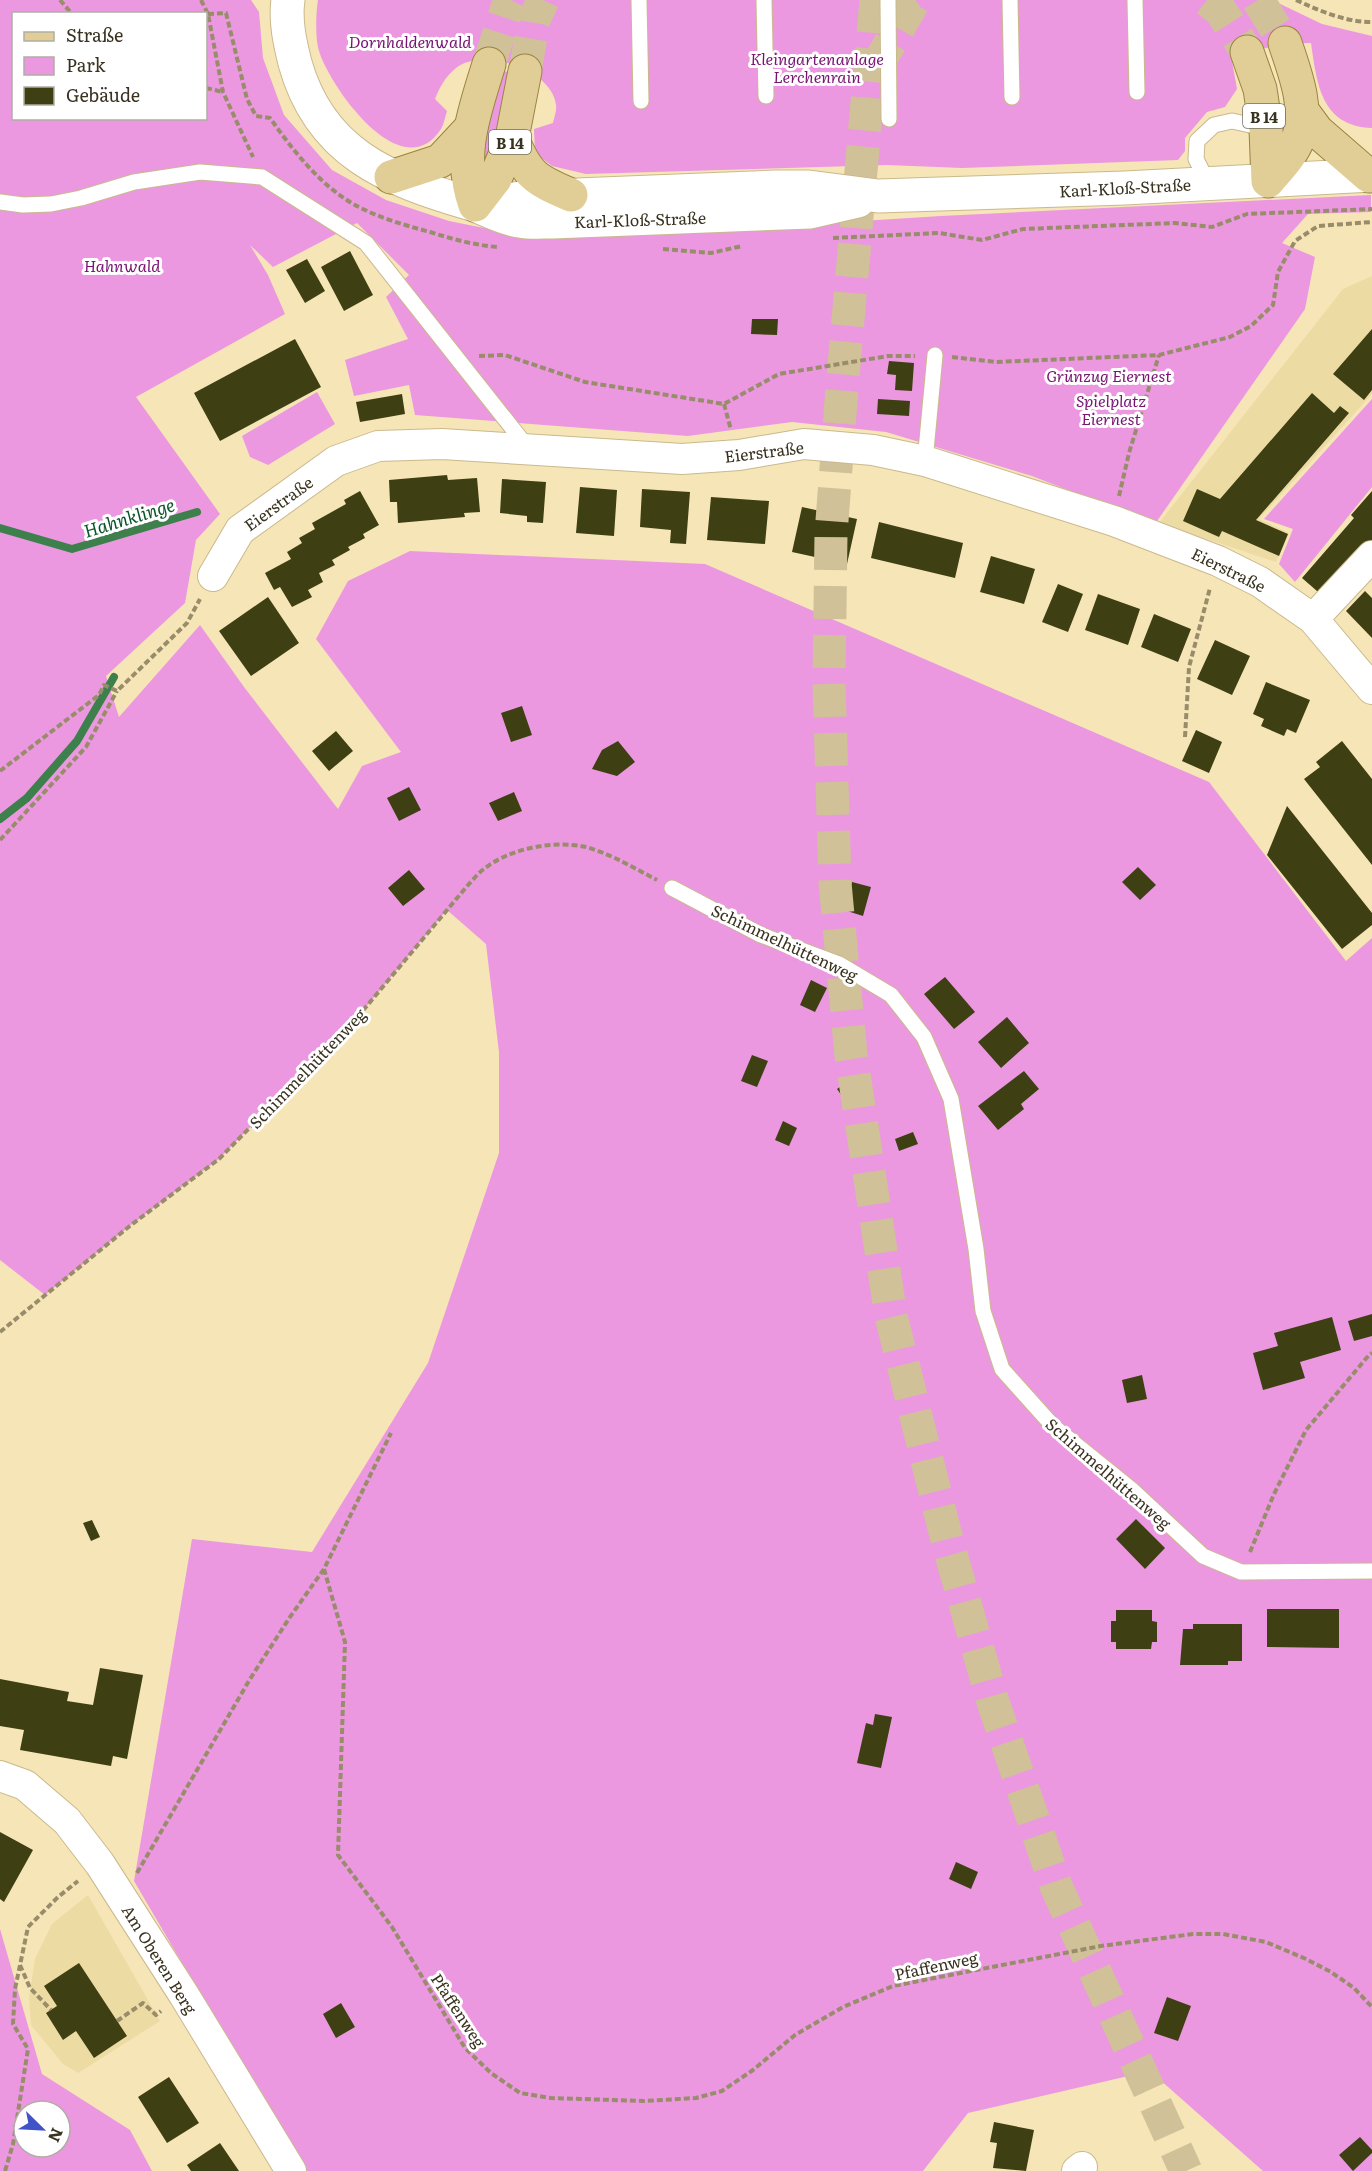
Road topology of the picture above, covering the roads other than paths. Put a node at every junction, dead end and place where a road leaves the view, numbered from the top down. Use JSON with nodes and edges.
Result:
{"nodes":[{"id":1,"x":288,"y":0,"type":"edge"},
{"id":2,"x":639,"y":0,"type":"edge"},
{"id":3,"x":764,"y":0,"type":"edge"},
{"id":4,"x":888,"y":0,"type":"edge"},
{"id":5,"x":1010,"y":0,"type":"edge"},
{"id":6,"x":1135,"y":0,"type":"edge"},
{"id":7,"x":1285,"y":44,"type":"tunnel mouth"},
{"id":8,"x":1247,"y":52,"type":"tunnel mouth"},
{"id":9,"x":489,"y":64,"type":"tunnel mouth"},
{"id":10,"x":525,"y":71,"type":"tunnel mouth"},
{"id":11,"x":1137,"y":92,"type":"dead end"},
{"id":12,"x":766,"y":96,"type":"dead end"},
{"id":13,"x":1012,"y":97,"type":"dead end"},
{"id":14,"x":641,"y":101,"type":"dead end"},
{"id":15,"x":889,"y":119,"type":"dead end"},
{"id":16,"x":1266,"y":129,"type":"junction"},
{"id":17,"x":469,"y":130,"type":"junction"},
{"id":18,"x":1307,"y":136,"type":"junction"},
{"id":19,"x":512,"y":138,"type":"junction"},
{"id":20,"x":1370,"y":175,"type":"edge"},
{"id":21,"x":391,"y":177,"type":"junction"},
{"id":22,"x":1268,"y":181,"type":"junction"},
{"id":23,"x":1208,"y":183,"type":"junction"},
{"id":24,"x":572,"y":195,"type":"junction"},
{"id":25,"x":878,"y":196,"type":"junction"},
{"id":26,"x":0,"y":202,"type":"edge"},
{"id":27,"x":475,"y":205,"type":"junction"},
{"id":28,"x":935,"y":355,"type":"dead end"},
{"id":29,"x":528,"y":449,"type":"junction"},
{"id":30,"x":925,"y":461,"type":"junction"},
{"id":31,"x":1372,"y":556,"type":"edge"},
{"id":32,"x":213,"y":576,"type":"road end"},
{"id":33,"x":1313,"y":619,"type":"junction"},
{"id":34,"x":1372,"y":688,"type":"edge"},
{"id":35,"x":672,"y":888,"type":"road end"},
{"id":36,"x":1372,"y":1571,"type":"edge"},
{"id":37,"x":0,"y":1776,"type":"edge"},
{"id":38,"x":291,"y":2171,"type":"edge"}],
"edges":[{"from":1,"to":21,"type":"main road","name":"Karl-Kloß-Straße"},
{"from":2,"to":14,"type":"lane"},
{"from":3,"to":12,"type":"lane"},
{"from":4,"to":15,"type":"lane"},
{"from":5,"to":13,"type":"lane"},
{"from":6,"to":11,"type":"lane"},
{"from":7,"to":18,"type":"main road","number":"B 14"},
{"from":8,"to":16,"type":"main road","number":"B 14"},
{"from":9,"to":17,"type":"main road","number":"B 14"},
{"from":10,"to":19,"type":"main road","number":"B 14"},
{"from":16,"to":18,"type":"lane"},
{"from":16,"to":22,"type":"main road","number":"B 14"},
{"from":16,"to":23,"type":"lane"},
{"from":17,"to":21,"type":"main road","number":"B 14"},
{"from":17,"to":27,"type":"main road","number":"B 14"},
{"from":18,"to":20,"type":"main road","number":"B 14"},
{"from":18,"to":22,"type":"main road","number":"B 14"},
{"from":19,"to":24,"type":"main road","number":"B 14"},
{"from":19,"to":27,"type":"main road","number":"B 14"},
{"from":20,"to":22,"type":"main road","name":"Karl-Kloß-Straße"},
{"from":21,"to":27,"type":"main road","name":"Karl-Kloß-Straße"},
{"from":22,"to":23,"type":"main road","name":"Karl-Kloß-Straße"},
{"from":23,"to":25,"type":"main road","name":"Karl-Kloß-Straße"},
{"from":24,"to":25,"type":"main road","name":"Karl-Kloß-Straße"},
{"from":24,"to":27,"type":"main road","name":"Karl-Kloß-Straße"},
{"from":25,"to":27,"type":"main road","name":"Karl-Kloß-Straße"},
{"from":26,"to":29,"type":"lane"},
{"from":28,"to":30,"type":"lane"},
{"from":29,"to":30,"type":"street","name":"Eierstraße"},
{"from":29,"to":32,"type":"street","name":"Eierstraße"},
{"from":30,"to":33,"type":"street","name":"Eierstraße"},
{"from":31,"to":33,"type":"street"},
{"from":33,"to":34,"type":"street","name":"Eierstraße"},
{"from":35,"to":36,"type":"lane","name":"Schimmelhüttenweg"},
{"from":37,"to":38,"type":"street","name":"Am Oberen Berg"}]}
